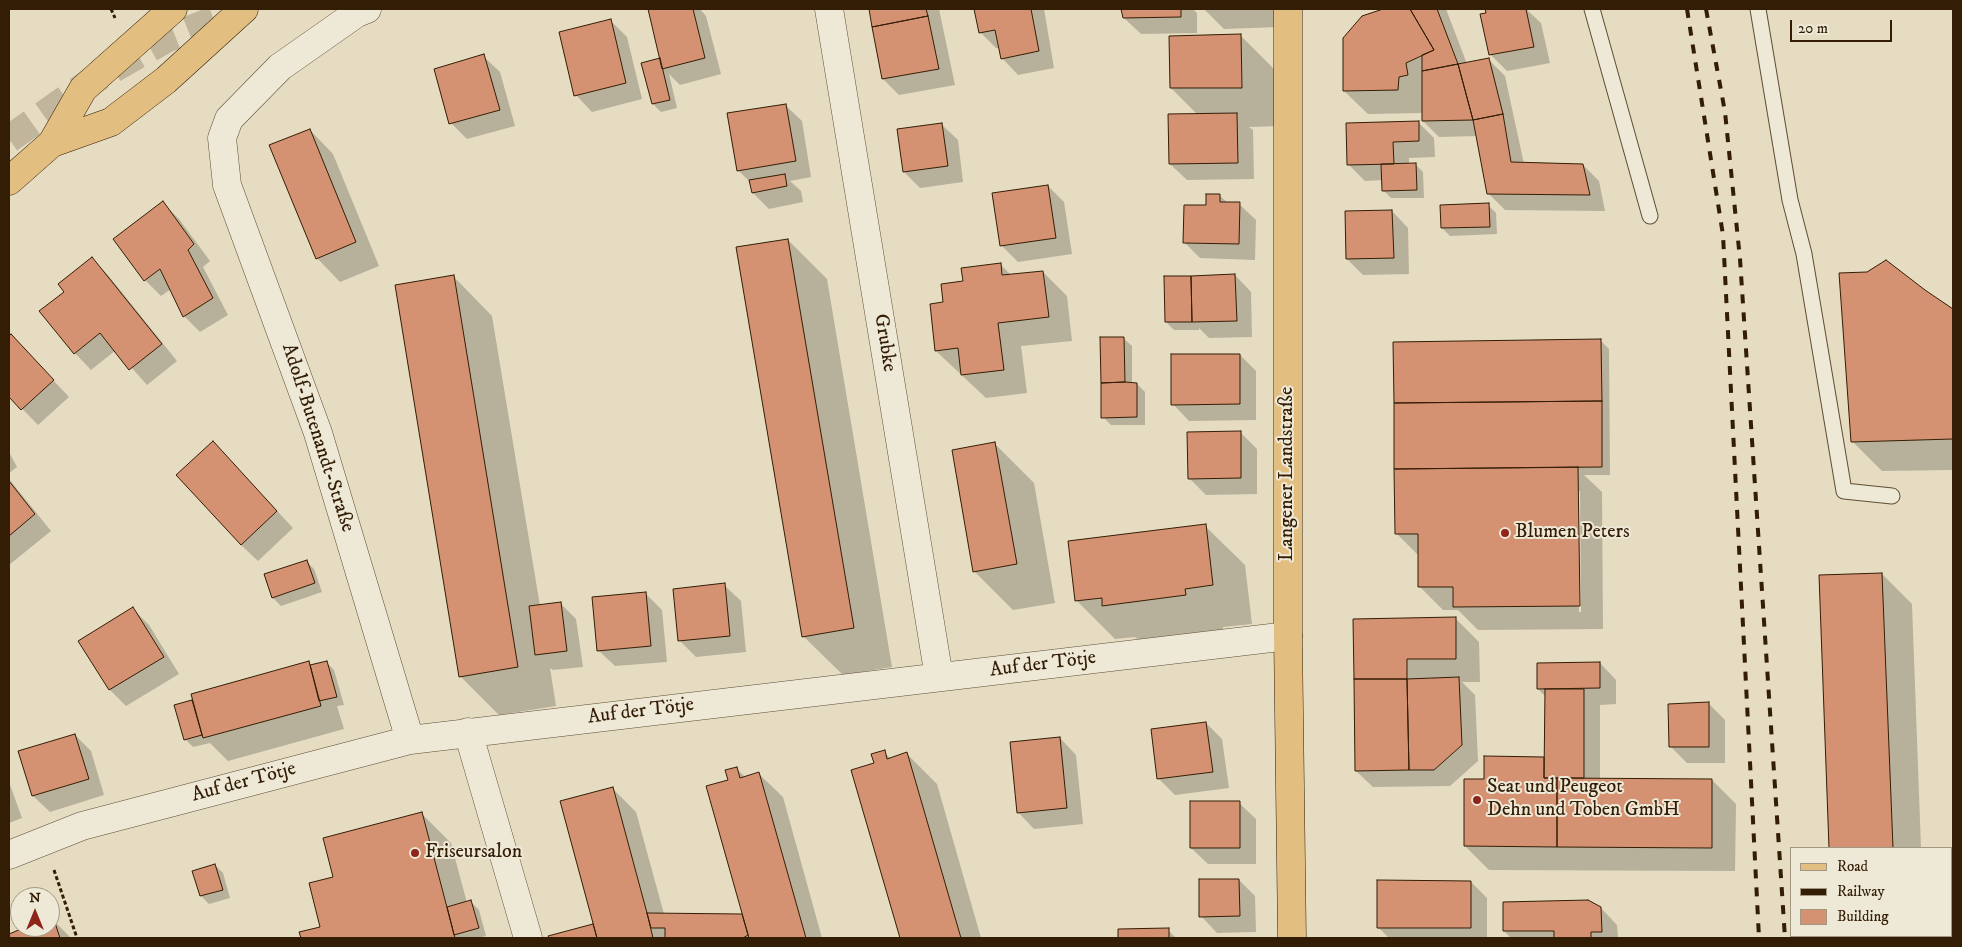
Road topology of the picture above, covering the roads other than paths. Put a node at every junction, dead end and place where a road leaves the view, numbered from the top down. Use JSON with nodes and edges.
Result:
{"nodes":[{"id":1,"x":173,"y":9,"type":"edge"},
{"id":2,"x":244,"y":9,"type":"edge"},
{"id":3,"x":367,"y":9,"type":"edge"},
{"id":4,"x":829,"y":9,"type":"edge"},
{"id":5,"x":1288,"y":9,"type":"edge"},
{"id":6,"x":1592,"y":9,"type":"edge"},
{"id":7,"x":1758,"y":9,"type":"edge"},
{"id":8,"x":52,"y":143,"type":"junction"},
{"id":9,"x":9,"y":181,"type":"edge"},
{"id":10,"x":1650,"y":216,"type":"dead end"},
{"id":11,"x":1892,"y":496,"type":"dead end"},
{"id":12,"x":1288,"y":636,"type":"junction"},
{"id":13,"x":939,"y":677,"type":"junction"},
{"id":14,"x":468,"y":732,"type":"junction"},
{"id":15,"x":410,"y":740,"type":"junction"},
{"id":16,"x":9,"y":855,"type":"edge"},
{"id":17,"x":528,"y":938,"type":"edge"},
{"id":18,"x":1292,"y":938,"type":"edge"}],
"edges":[{"from":1,"to":8,"type":"main road"},
{"from":2,"to":8,"type":"main road"},
{"from":3,"to":15,"type":"street","name":"Adolf-Butenandt-Straße"},
{"from":4,"to":13,"type":"street","name":"Grubke"},
{"from":5,"to":12,"type":"main road","name":"Langener Landstraße"},
{"from":6,"to":10,"type":"lane"},
{"from":7,"to":11,"type":"lane"},
{"from":8,"to":9,"type":"main road"},
{"from":12,"to":13,"type":"street","name":"Auf der Tötje"},
{"from":12,"to":18,"type":"main road","name":"Langener Landstraße"},
{"from":13,"to":14,"type":"street","name":"Auf der Tötje"},
{"from":14,"to":15,"type":"street","name":"Auf der Tötje"},
{"from":14,"to":17,"type":"street"},
{"from":15,"to":16,"type":"street","name":"Auf der Tötje"}]}
